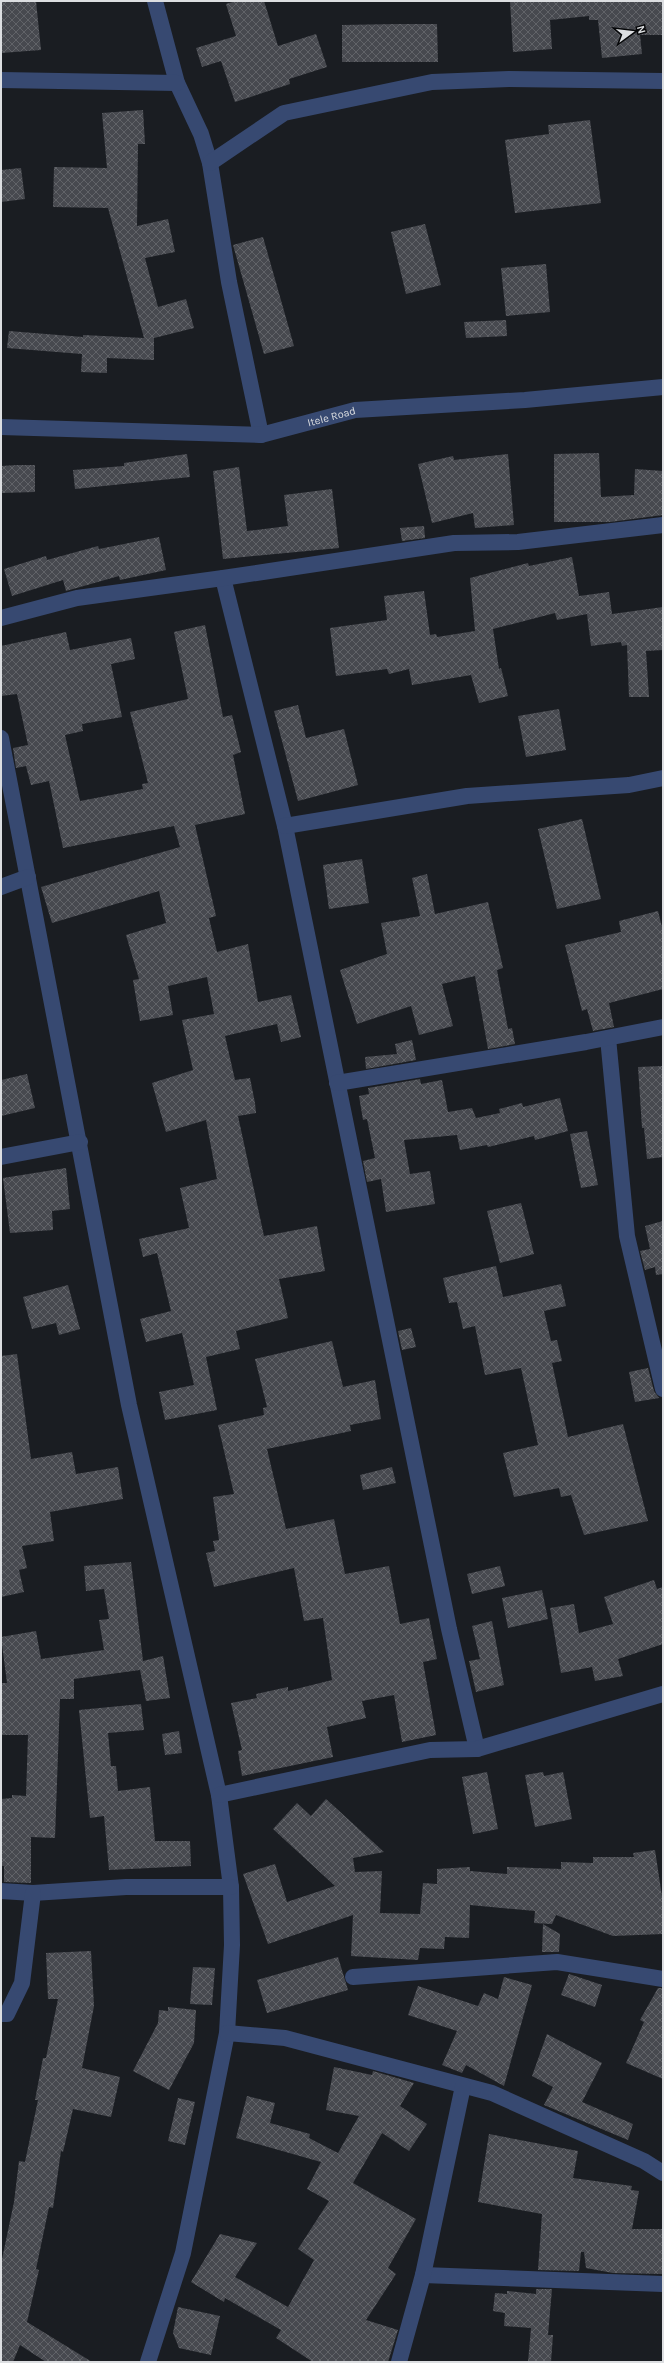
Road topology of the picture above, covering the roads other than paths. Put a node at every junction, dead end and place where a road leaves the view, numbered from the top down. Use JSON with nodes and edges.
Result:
{"nodes":[{"id":1,"x":155,"y":1,"type":"edge"},
{"id":2,"x":1,"y":80,"type":"edge"},
{"id":3,"x":663,"y":81,"type":"edge"},
{"id":4,"x":177,"y":83,"type":"junction"},
{"id":5,"x":210,"y":163,"type":"junction"},
{"id":6,"x":663,"y":387,"type":"edge"},
{"id":7,"x":1,"y":427,"type":"edge"},
{"id":8,"x":261,"y":436,"type":"junction"},
{"id":9,"x":663,"y":525,"type":"edge"},
{"id":10,"x":223,"y":578,"type":"junction"},
{"id":11,"x":1,"y":618,"type":"edge"},
{"id":12,"x":1,"y":738,"type":"edge"},
{"id":13,"x":663,"y":778,"type":"edge"},
{"id":14,"x":285,"y":826,"type":"junction"},
{"id":15,"x":28,"y":877,"type":"junction"},
{"id":16,"x":1,"y":887,"type":"edge"},
{"id":17,"x":663,"y":1027,"type":"edge"},
{"id":18,"x":608,"y":1038,"type":"junction"},
{"id":19,"x":337,"y":1083,"type":"junction"},
{"id":20,"x":80,"y":1142,"type":"junction"},
{"id":21,"x":1,"y":1157,"type":"edge"},
{"id":22,"x":663,"y":1389,"type":"edge"},
{"id":23,"x":663,"y":1694,"type":"edge"},
{"id":24,"x":477,"y":1748,"type":"junction"},
{"id":25,"x":219,"y":1795,"type":"junction"},
{"id":26,"x":231,"y":1887,"type":"junction"},
{"id":27,"x":1,"y":1891,"type":"edge"},
{"id":28,"x":33,"y":1894,"type":"junction"},
{"id":29,"x":353,"y":1977,"type":"dead end"},
{"id":30,"x":663,"y":1979,"type":"edge"},
{"id":31,"x":1,"y":2014,"type":"edge"},
{"id":32,"x":227,"y":2033,"type":"junction"},
{"id":33,"x":462,"y":2086,"type":"junction"},
{"id":34,"x":663,"y":2173,"type":"edge"},
{"id":35,"x":423,"y":2275,"type":"junction"},
{"id":36,"x":663,"y":2284,"type":"edge"},
{"id":37,"x":148,"y":2362,"type":"edge"},
{"id":38,"x":399,"y":2362,"type":"edge"}],
"edges":[{"from":1,"to":4,"type":"street"},
{"from":2,"to":4,"type":"street"},
{"from":3,"to":5,"type":"street"},
{"from":4,"to":5,"type":"street"},
{"from":5,"to":8,"type":"street"},
{"from":6,"to":8,"type":"street","name":"Itele Road"},
{"from":7,"to":8,"type":"street","name":"Itele Road"},
{"from":9,"to":10,"type":"street"},
{"from":10,"to":11,"type":"street"},
{"from":10,"to":14,"type":"street"},
{"from":12,"to":15,"type":"street"},
{"from":13,"to":14,"type":"street"},
{"from":14,"to":19,"type":"street"},
{"from":15,"to":16,"type":"street"},
{"from":15,"to":20,"type":"street"},
{"from":17,"to":18,"type":"street"},
{"from":18,"to":19,"type":"street"},
{"from":18,"to":22,"type":"street"},
{"from":19,"to":24,"type":"street"},
{"from":20,"to":21,"type":"street"},
{"from":20,"to":25,"type":"street"},
{"from":23,"to":24,"type":"street"},
{"from":24,"to":25,"type":"street"},
{"from":25,"to":26,"type":"street"},
{"from":26,"to":28,"type":"street"},
{"from":26,"to":32,"type":"street"},
{"from":27,"to":28,"type":"street"},
{"from":28,"to":31,"type":"street"},
{"from":29,"to":30,"type":"street"},
{"from":32,"to":33,"type":"street"},
{"from":32,"to":37,"type":"street"},
{"from":33,"to":34,"type":"street"},
{"from":33,"to":35,"type":"street"},
{"from":35,"to":36,"type":"street"},
{"from":35,"to":38,"type":"street"}]}
